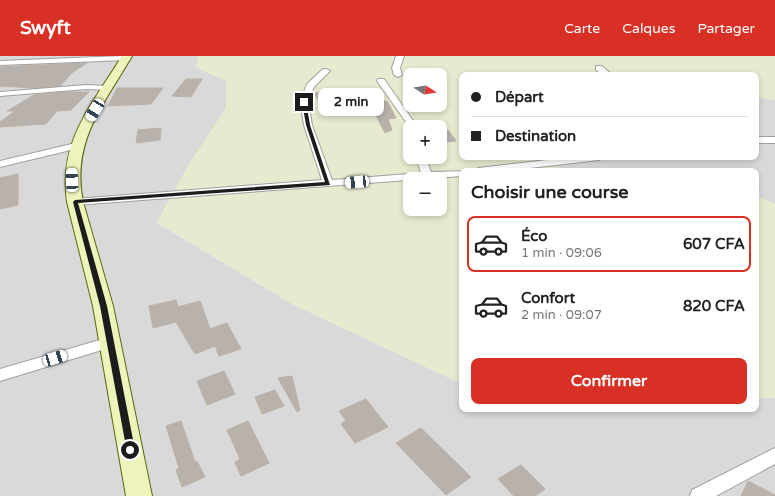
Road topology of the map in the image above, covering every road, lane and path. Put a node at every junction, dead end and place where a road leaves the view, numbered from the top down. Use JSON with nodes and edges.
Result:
{"nodes":[{"id":1,"x":400,"y":56,"type":"edge"},
{"id":2,"x":126,"y":57,"type":"edge"},
{"id":3,"x":0,"y":63,"type":"edge"},
{"id":4,"x":600,"y":68,"type":"dead end"},
{"id":5,"x":326,"y":72,"type":"dead end"},
{"id":6,"x":605,"y":72,"type":"edge"},
{"id":7,"x":398,"y":75,"type":"dead end"},
{"id":8,"x":380,"y":81,"type":"dead end"},
{"id":9,"x":108,"y":88,"type":"junction"},
{"id":10,"x":0,"y":94,"type":"edge"},
{"id":11,"x":409,"y":120,"type":"edge"},
{"id":12,"x":759,"y":140,"type":"edge"},
{"id":13,"x":775,"y":140,"type":"edge"},
{"id":14,"x":76,"y":146,"type":"junction"},
{"id":15,"x":573,"y":160,"type":"edge"},
{"id":16,"x":0,"y":164,"type":"edge"},
{"id":17,"x":504,"y":168,"type":"edge"},
{"id":18,"x":459,"y":172,"type":"edge"},
{"id":19,"x":447,"y":174,"type":"edge"},
{"id":20,"x":403,"y":178,"type":"edge"},
{"id":21,"x":328,"y":184,"type":"junction"},
{"id":22,"x":75,"y":202,"type":"junction"},
{"id":23,"x":110,"y":342,"type":"junction"},
{"id":24,"x":0,"y":375,"type":"edge"},
{"id":25,"x":775,"y":455,"type":"edge"},
{"id":26,"x":139,"y":496,"type":"edge"},
{"id":27,"x":699,"y":496,"type":"edge"}],
"edges":[{"from":1,"to":7,"type":"street"},
{"from":2,"to":3,"type":"street"},
{"from":2,"to":9,"type":"street"},
{"from":4,"to":6,"type":"street"},
{"from":5,"to":21,"type":"street"},
{"from":8,"to":11,"type":"street"},
{"from":9,"to":10,"type":"street"},
{"from":9,"to":14,"type":"street"},
{"from":12,"to":13,"type":"street"},
{"from":14,"to":16,"type":"street"},
{"from":14,"to":22,"type":"street"},
{"from":15,"to":17,"type":"street"},
{"from":18,"to":19,"type":"street"},
{"from":20,"to":21,"type":"street"},
{"from":21,"to":22,"type":"street"},
{"from":22,"to":23,"type":"street"},
{"from":23,"to":24,"type":"street"},
{"from":23,"to":26,"type":"street"},
{"from":25,"to":27,"type":"street"}]}
